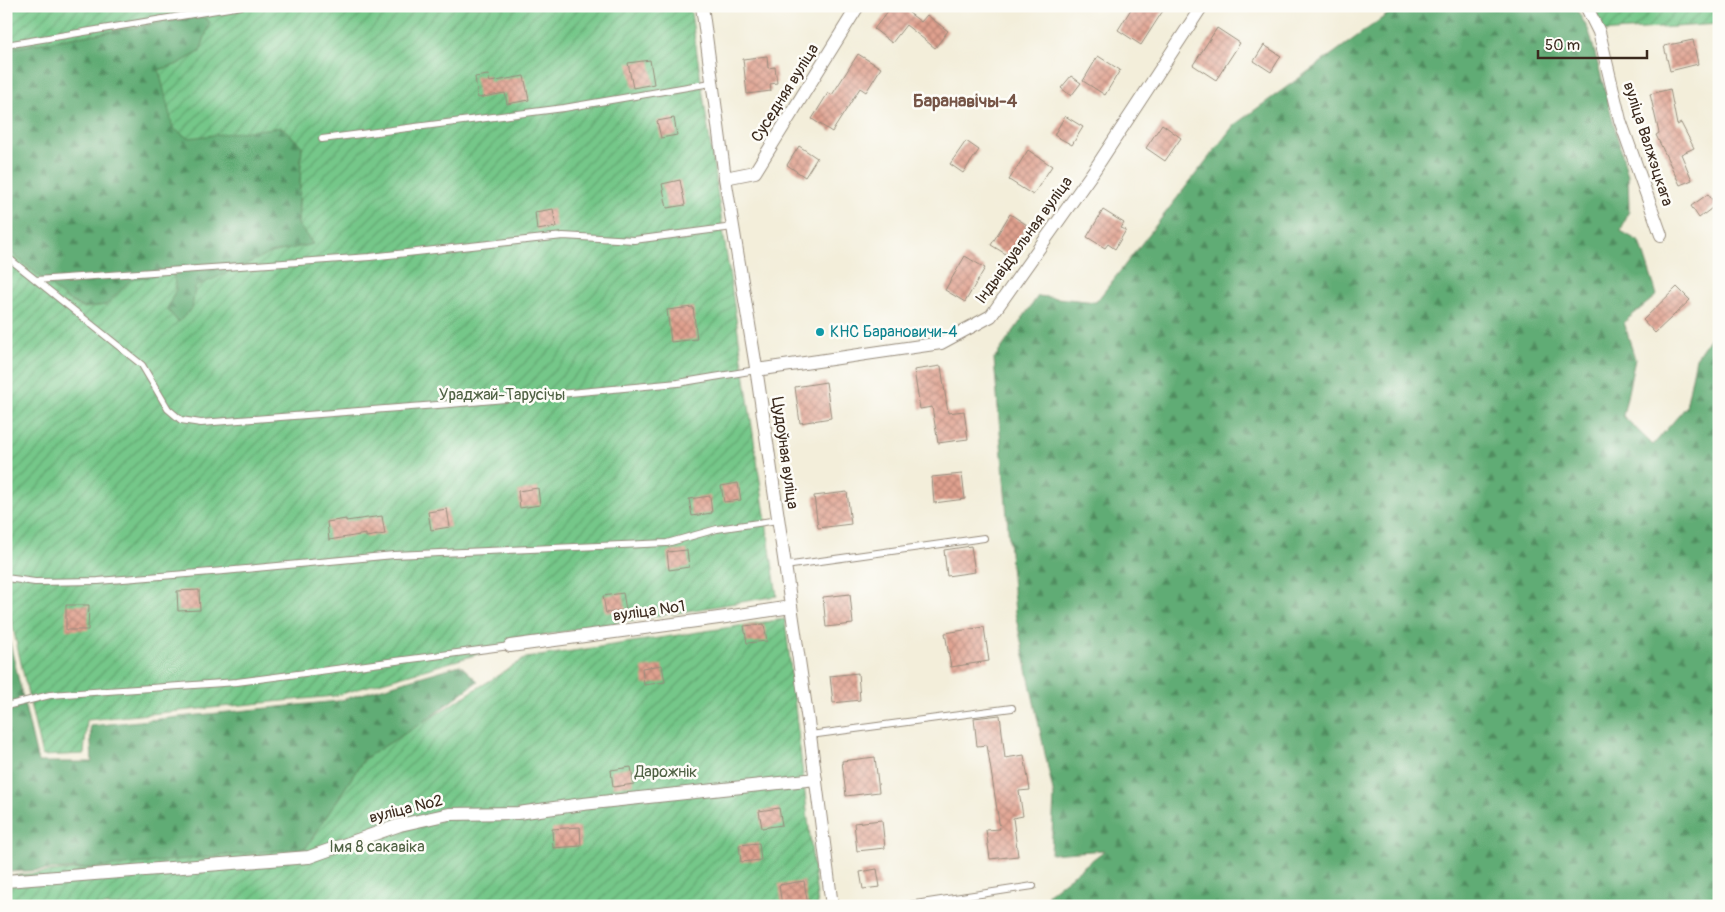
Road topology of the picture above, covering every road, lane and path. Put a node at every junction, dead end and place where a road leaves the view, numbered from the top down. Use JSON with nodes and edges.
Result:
{"nodes":[{"id":1,"x":241,"y":6,"type":"edge"},
{"id":2,"x":702,"y":6,"type":"edge"},
{"id":3,"x":858,"y":6,"type":"edge"},
{"id":4,"x":1202,"y":6,"type":"edge"},
{"id":5,"x":1586,"y":6,"type":"edge"},
{"id":6,"x":6,"y":45,"type":"edge"},
{"id":7,"x":711,"y":83,"type":"junction"},
{"id":8,"x":322,"y":139,"type":"dead end"},
{"id":9,"x":725,"y":178,"type":"junction"},
{"id":10,"x":733,"y":227,"type":"junction"},
{"id":11,"x":1661,"y":235,"type":"dead end"},
{"id":12,"x":6,"y":256,"type":"edge"},
{"id":13,"x":36,"y":280,"type":"junction"},
{"id":14,"x":756,"y":370,"type":"junction"},
{"id":15,"x":778,"y":520,"type":"junction"},
{"id":16,"x":984,"y":538,"type":"dead end"},
{"id":17,"x":785,"y":566,"type":"junction"},
{"id":18,"x":6,"y":578,"type":"edge"},
{"id":19,"x":791,"y":606,"type":"junction"},
{"id":20,"x":510,"y":646,"type":"joint"},
{"id":21,"x":10,"y":705,"type":"dead end"},
{"id":22,"x":1012,"y":708,"type":"dead end"},
{"id":23,"x":810,"y":735,"type":"junction"},
{"id":24,"x":816,"y":779,"type":"junction"},
{"id":25,"x":6,"y":881,"type":"edge"},
{"id":26,"x":1033,"y":886,"type":"dead end"},
{"id":27,"x":832,"y":906,"type":"edge"},
{"id":28,"x":902,"y":906,"type":"edge"}],
"edges":[{"from":1,"to":6,"type":"lane"},
{"from":2,"to":7,"type":"street","name":"Цудоўная вуліца"},
{"from":3,"to":9,"type":"street","name":"Суседняя вуліца"},
{"from":4,"to":14,"type":"street","name":"Індывідуальная вуліца"},
{"from":5,"to":11,"type":"street","name":"вуліца Валжэцкага"},
{"from":7,"to":8,"type":"lane"},
{"from":7,"to":9,"type":"street","name":"Цудоўная вуліца"},
{"from":9,"to":10,"type":"street","name":"Цудоўная вуліца"},
{"from":10,"to":13,"type":"lane"},
{"from":10,"to":14,"type":"street","name":"Цудоўная вуліца"},
{"from":12,"to":13,"type":"lane"},
{"from":13,"to":14,"type":"lane"},
{"from":14,"to":15,"type":"street","name":"Цудоўная вуліца"},
{"from":15,"to":17,"type":"street","name":"Цудоўная вуліца"},
{"from":15,"to":18,"type":"lane"},
{"from":16,"to":17,"type":"lane"},
{"from":17,"to":19,"type":"street","name":"Цудоўная вуліца"},
{"from":19,"to":20,"type":"street","name":"вуліца №1"},
{"from":19,"to":23,"type":"street","name":"Цудоўная вуліца"},
{"from":20,"to":21,"type":"lane"},
{"from":22,"to":23,"type":"lane"},
{"from":23,"to":24,"type":"street","name":"Цудоўная вуліца"},
{"from":24,"to":25,"type":"street","name":"вуліца №2"},
{"from":24,"to":27,"type":"street","name":"Цудоўная вуліца"},
{"from":26,"to":28,"type":"lane"}]}
